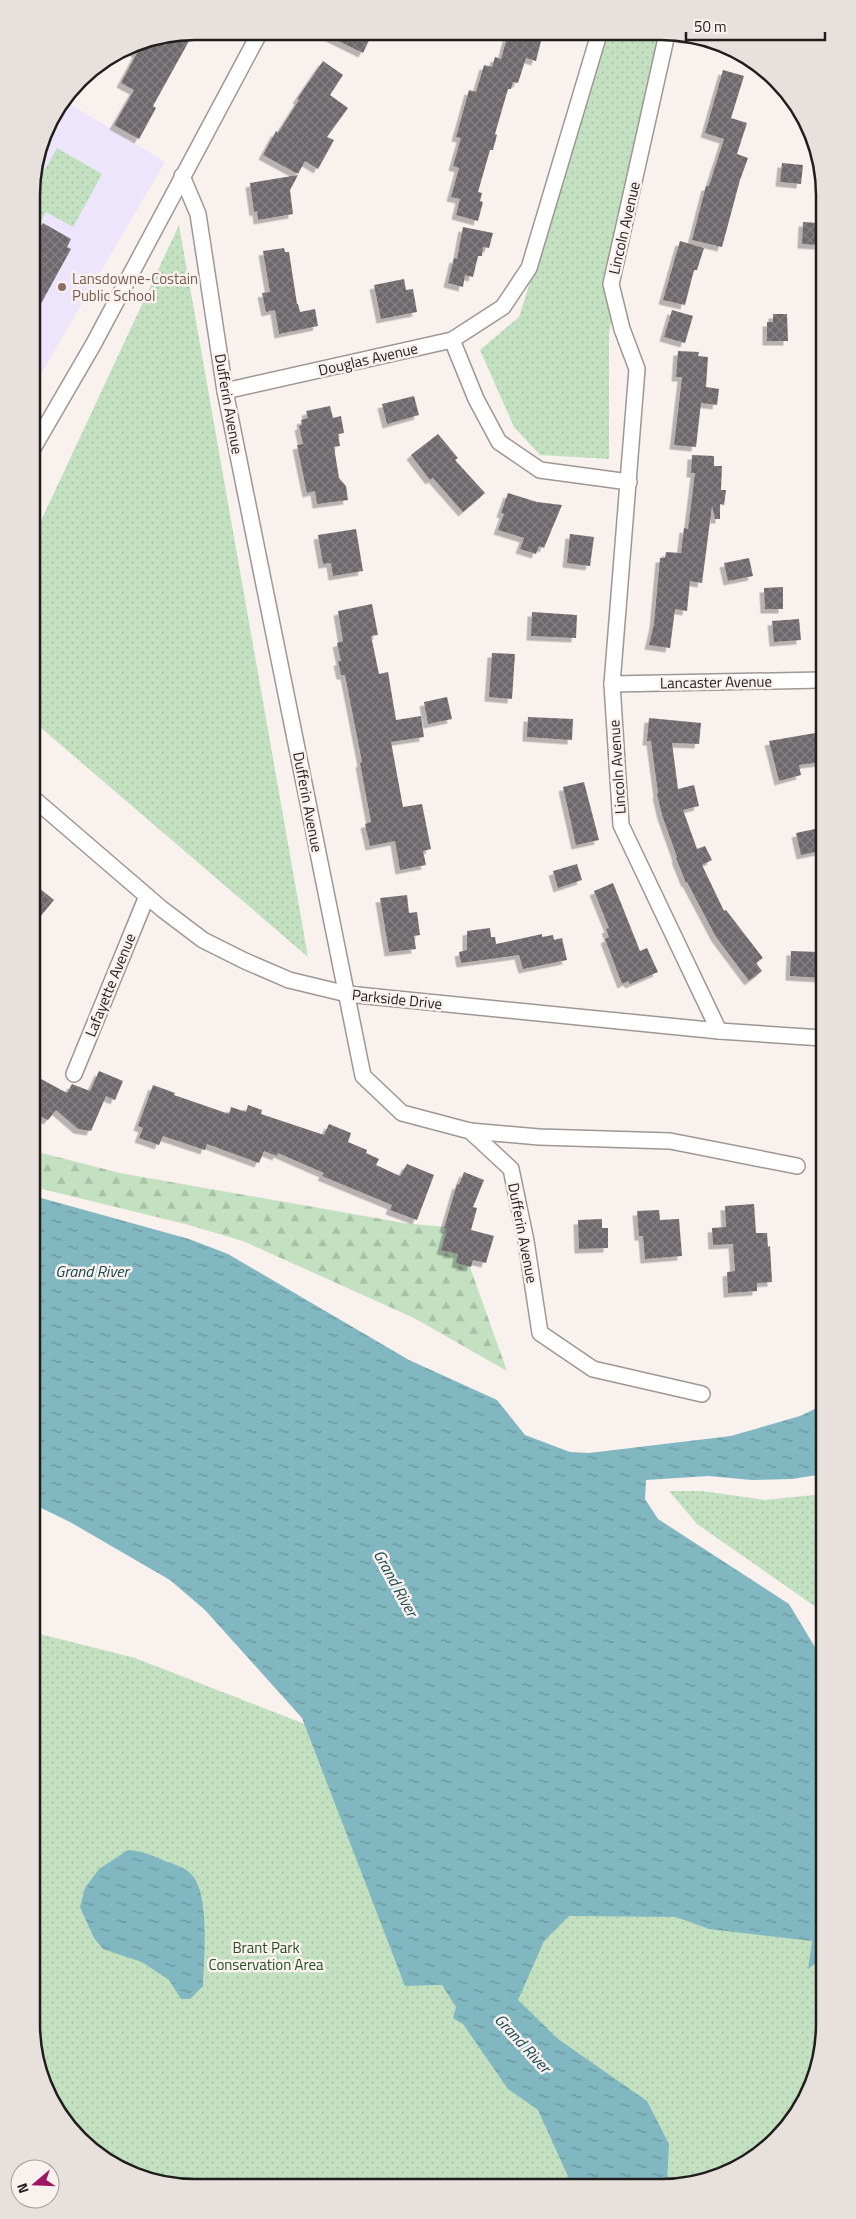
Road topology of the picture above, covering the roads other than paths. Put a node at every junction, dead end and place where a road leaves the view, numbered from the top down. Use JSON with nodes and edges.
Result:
{"nodes":[{"id":1,"x":256,"y":40,"type":"edge"},
{"id":2,"x":597,"y":40,"type":"edge"},
{"id":3,"x":667,"y":40,"type":"edge"},
{"id":4,"x":182,"y":176,"type":"junction"},
{"id":5,"x":452,"y":340,"type":"junction"},
{"id":6,"x":225,"y":391,"type":"junction"},
{"id":7,"x":40,"y":436,"type":"edge"},
{"id":8,"x":629,"y":482,"type":"junction"},
{"id":9,"x":816,"y":680,"type":"edge"},
{"id":10,"x":612,"y":684,"type":"junction"},
{"id":11,"x":40,"y":804,"type":"edge"},
{"id":12,"x":147,"y":896,"type":"junction"},
{"id":13,"x":347,"y":994,"type":"junction"},
{"id":14,"x":719,"y":1031,"type":"junction"},
{"id":15,"x":816,"y":1038,"type":"edge"},
{"id":16,"x":74,"y":1074,"type":"dead end"},
{"id":17,"x":470,"y":1131,"type":"junction"},
{"id":18,"x":797,"y":1166,"type":"dead end"},
{"id":19,"x":702,"y":1394,"type":"dead end"}],
"edges":[{"from":1,"to":4,"type":"street"},
{"from":2,"to":5,"type":"street","name":"Douglas Avenue"},
{"from":3,"to":8,"type":"street","name":"Lincoln Avenue"},
{"from":4,"to":6,"type":"street","name":"Dufferin Avenue"},
{"from":4,"to":7,"type":"street"},
{"from":5,"to":6,"type":"street","name":"Douglas Avenue"},
{"from":5,"to":8,"type":"street"},
{"from":6,"to":13,"type":"street","name":"Dufferin Avenue"},
{"from":8,"to":10,"type":"street","name":"Lincoln Avenue"},
{"from":9,"to":10,"type":"street","name":"Lancaster Avenue"},
{"from":10,"to":14,"type":"street","name":"Lincoln Avenue"},
{"from":11,"to":12,"type":"street","name":"Parkside Drive"},
{"from":12,"to":13,"type":"street","name":"Parkside Drive"},
{"from":12,"to":16,"type":"street","name":"Lafayette Avenue"},
{"from":13,"to":14,"type":"street","name":"Parkside Drive"},
{"from":13,"to":17,"type":"street","name":"Dufferin Avenue"},
{"from":14,"to":15,"type":"street","name":"Parkside Drive"},
{"from":17,"to":18,"type":"street"},
{"from":17,"to":19,"type":"street","name":"Dufferin Avenue"}]}
